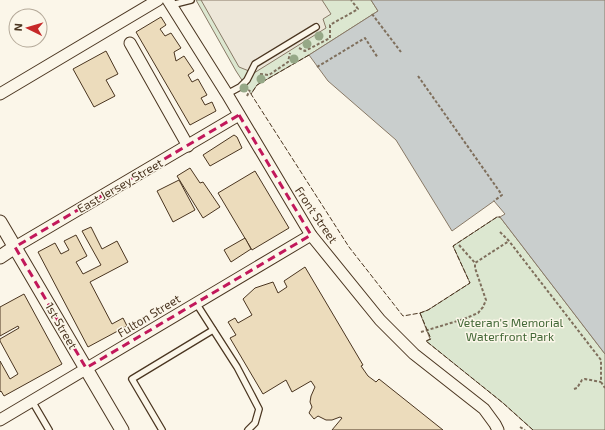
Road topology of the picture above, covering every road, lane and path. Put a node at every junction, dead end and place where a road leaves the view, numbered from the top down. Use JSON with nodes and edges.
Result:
{"nodes":[{"id":1,"x":158,"y":0,"type":"edge"},
{"id":2,"x":191,"y":0,"type":"edge"},
{"id":3,"x":352,"y":0,"type":"edge"},
{"id":4,"x":170,"y":3,"type":"edge"},
{"id":5,"x":372,"y":14,"type":"dead end"},
{"id":6,"x":316,"y":27,"type":"dead end"},
{"id":7,"x":130,"y":43,"type":"dead end"},
{"id":8,"x":401,"y":52,"type":"dead end"},
{"id":9,"x":378,"y":58,"type":"dead end"},
{"id":10,"x":317,"y":67,"type":"dead end"},
{"id":11,"x":418,"y":76,"type":"dead end"},
{"id":12,"x":257,"y":78,"type":"dead end"},
{"id":13,"x":251,"y":88,"type":"dead end"},
{"id":14,"x":0,"y":94,"type":"edge"},
{"id":15,"x":227,"y":94,"type":"junction"},
{"id":16,"x":247,"y":96,"type":"dead end"},
{"id":17,"x":239,"y":115,"type":"junction"},
{"id":18,"x":188,"y":146,"type":"junction"},
{"id":19,"x":494,"y":201,"type":"dead end"},
{"id":20,"x":0,"y":222,"type":"edge"},
{"id":21,"x":500,"y":232,"type":"dead end"},
{"id":22,"x":311,"y":235,"type":"junction"},
{"id":23,"x":509,"y":242,"type":"junction"},
{"id":24,"x":459,"y":245,"type":"dead end"},
{"id":25,"x":15,"y":247,"type":"junction"},
{"id":26,"x":0,"y":257,"type":"edge"},
{"id":27,"x":475,"y":263,"type":"junction"},
{"id":28,"x":196,"y":303,"type":"junction"},
{"id":29,"x":213,"y":330,"type":"junction"},
{"id":30,"x":421,"y":332,"type":"dead end"},
{"id":31,"x":86,"y":368,"type":"junction"},
{"id":32,"x":601,"y":382,"type":"junction"},
{"id":33,"x":605,"y":388,"type":"edge"},
{"id":34,"x":574,"y":389,"type":"dead end"},
{"id":35,"x":32,"y":401,"type":"junction"},
{"id":36,"x":0,"y":420,"type":"edge"},
{"id":37,"x":520,"y":427,"type":"dead end"},
{"id":38,"x":49,"y":430,"type":"edge"},
{"id":39,"x":122,"y":430,"type":"edge"},
{"id":40,"x":162,"y":430,"type":"edge"},
{"id":41,"x":248,"y":430,"type":"edge"},
{"id":42,"x":498,"y":430,"type":"edge"},
{"id":43,"x":525,"y":430,"type":"edge"}],
"edges":[{"from":1,"to":14,"type":"street"},
{"from":2,"to":4,"type":"lane"},
{"from":3,"to":12,"type":"path"},
{"from":4,"to":15,"type":"street","name":"Front Street"},
{"from":5,"to":8,"type":"path"},
{"from":6,"to":15,"type":"lane"},
{"from":7,"to":18,"type":"street"},
{"from":9,"to":10,"type":"path"},
{"from":11,"to":19,"type":"path"},
{"from":13,"to":16,"type":"path"},
{"from":15,"to":17,"type":"street","name":"Front Street"},
{"from":17,"to":18,"type":"street","name":"East Jersey Street"},
{"from":17,"to":22,"type":"street","name":"Front Street"},
{"from":18,"to":25,"type":"street","name":"East Jersey Street"},
{"from":20,"to":25,"type":"street","name":"1st Street"},
{"from":21,"to":23,"type":"path"},
{"from":22,"to":28,"type":"street","name":"Fulton Street"},
{"from":22,"to":42,"type":"street","name":"Front Street"},
{"from":23,"to":27,"type":"path"},
{"from":23,"to":32,"type":"path"},
{"from":24,"to":27,"type":"path"},
{"from":25,"to":26,"type":"street","name":"East Jersey Street"},
{"from":25,"to":31,"type":"street","name":"1st Street"},
{"from":27,"to":30,"type":"path"},
{"from":28,"to":29,"type":"lane"},
{"from":28,"to":31,"type":"street","name":"Fulton Street"},
{"from":29,"to":40,"type":"lane"},
{"from":29,"to":41,"type":"lane"},
{"from":31,"to":35,"type":"street","name":"Fulton Street"},
{"from":31,"to":39,"type":"street","name":"1st Street"},
{"from":32,"to":33,"type":"path"},
{"from":32,"to":34,"type":"path"},
{"from":35,"to":36,"type":"street","name":"Fulton Street"},
{"from":35,"to":38,"type":"lane"},
{"from":37,"to":43,"type":"path"}]}
